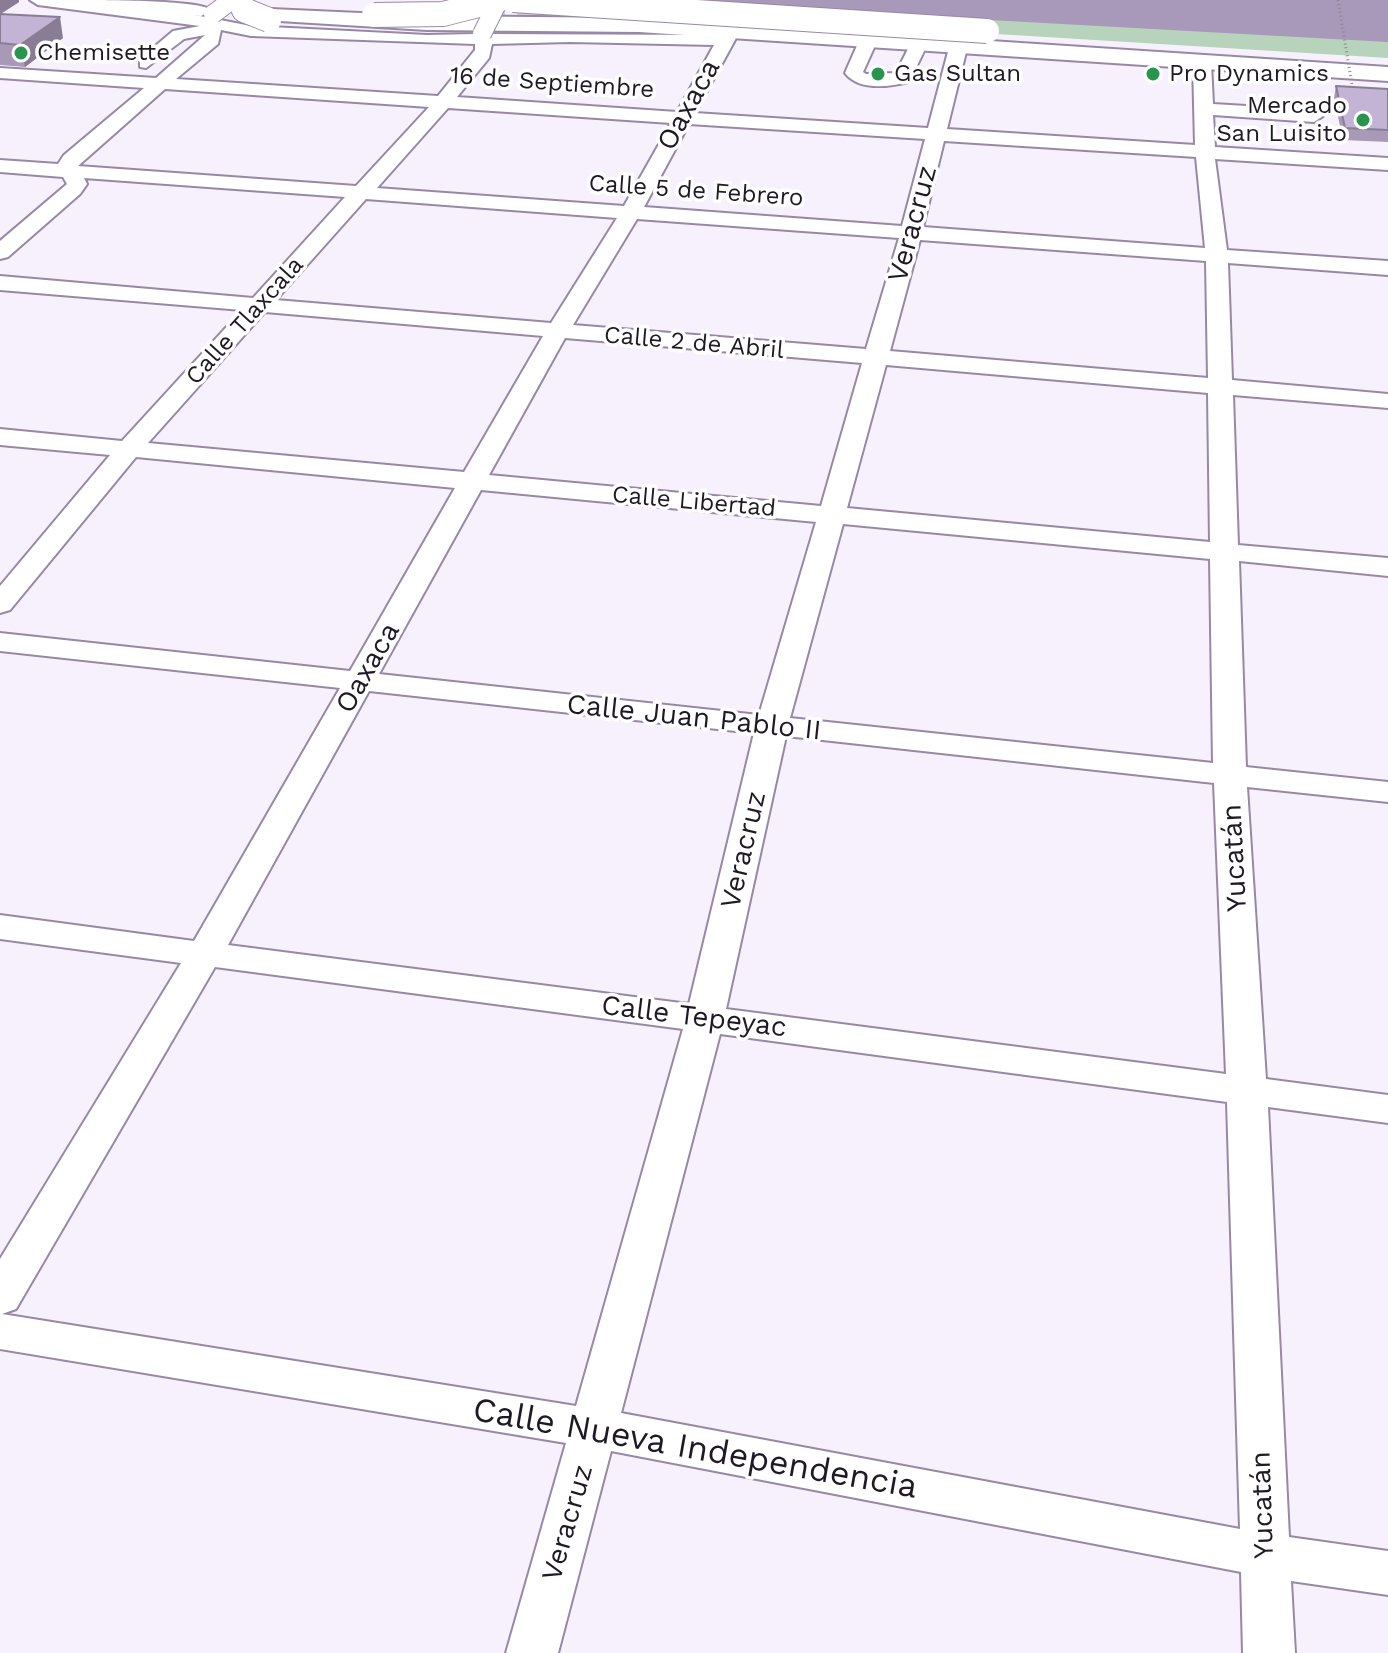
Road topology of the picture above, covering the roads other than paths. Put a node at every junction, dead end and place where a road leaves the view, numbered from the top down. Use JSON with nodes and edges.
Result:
{"nodes":[{"id":1,"x":90,"y":0,"type":"edge"},
{"id":2,"x":126,"y":0,"type":"edge"},
{"id":3,"x":34,"y":3,"type":"edge"},
{"id":4,"x":508,"y":3,"type":"edge"},
{"id":5,"x":259,"y":9,"type":"edge"},
{"id":6,"x":422,"y":10,"type":"tunnel mouth"},
{"id":7,"x":213,"y":13,"type":"edge"},
{"id":8,"x":563,"y":17,"type":"tunnel mouth"},
{"id":9,"x":802,"y":29,"type":"junction"},
{"id":10,"x":764,"y":34,"type":"junction"},
{"id":11,"x":482,"y":36,"type":"junction"},
{"id":12,"x":727,"y":38,"type":"junction"},
{"id":13,"x":868,"y":41,"type":"junction"},
{"id":14,"x":918,"y":45,"type":"junction"},
{"id":15,"x":958,"y":48,"type":"junction"},
{"id":16,"x":1198,"y":56,"type":"junction"},
{"id":17,"x":146,"y":63,"type":"dead end"},
{"id":18,"x":1385,"y":67,"type":"edge"},
{"id":19,"x":908,"y":68,"type":"junction"},
{"id":20,"x":953,"y":71,"type":"junction"},
{"id":21,"x":0,"y":73,"type":"edge"},
{"id":22,"x":158,"y":84,"type":"junction"},
{"id":23,"x":443,"y":102,"type":"junction"},
{"id":24,"x":1204,"y":109,"type":"junction"},
{"id":25,"x":1314,"y":116,"type":"dead end"},
{"id":26,"x":680,"y":118,"type":"junction"},
{"id":27,"x":938,"y":134,"type":"junction"},
{"id":28,"x":1205,"y":153,"type":"junction"},
{"id":29,"x":1388,"y":164,"type":"edge"},
{"id":30,"x":0,"y":166,"type":"edge"},
{"id":31,"x":70,"y":171,"type":"junction"},
{"id":32,"x":360,"y":194,"type":"junction"},
{"id":33,"x":631,"y":212,"type":"junction"},
{"id":34,"x":911,"y":233,"type":"junction"},
{"id":35,"x":0,"y":252,"type":"edge"},
{"id":36,"x":1217,"y":257,"type":"junction"},
{"id":37,"x":1388,"y":268,"type":"edge"},
{"id":38,"x":0,"y":283,"type":"edge"},
{"id":39,"x":259,"y":306,"type":"junction"},
{"id":40,"x":557,"y":332,"type":"junction"},
{"id":41,"x":876,"y":357,"type":"junction"},
{"id":42,"x":1220,"y":387,"type":"junction"},
{"id":43,"x":1388,"y":401,"type":"edge"},
{"id":44,"x":0,"y":437,"type":"edge"},
{"id":45,"x":129,"y":449,"type":"junction"},
{"id":46,"x":474,"y":481,"type":"junction"},
{"id":47,"x":831,"y":515,"type":"junction"},
{"id":48,"x":1224,"y":553,"type":"junction"},
{"id":49,"x":1388,"y":567,"type":"edge"},
{"id":50,"x":0,"y":604,"type":"edge"},
{"id":51,"x":0,"y":642,"type":"edge"},
{"id":52,"x":360,"y":682,"type":"junction"},
{"id":53,"x":772,"y":726,"type":"junction"},
{"id":54,"x":1230,"y":775,"type":"junction"},
{"id":55,"x":1388,"y":792,"type":"edge"},
{"id":56,"x":0,"y":927,"type":"edge"},
{"id":57,"x":204,"y":955,"type":"junction"},
{"id":58,"x":705,"y":1018,"type":"junction"},
{"id":59,"x":1247,"y":1091,"type":"junction"},
{"id":60,"x":1388,"y":1109,"type":"edge"},
{"id":61,"x":0,"y":1297,"type":"edge"},
{"id":62,"x":0,"y":1331,"type":"edge"},
{"id":63,"x":595,"y":1428,"type":"junction"},
{"id":64,"x":1264,"y":1555,"type":"junction"},
{"id":65,"x":1388,"y":1573,"type":"edge"},
{"id":66,"x":532,"y":1653,"type":"edge"},
{"id":67,"x":1269,"y":1653,"type":"edge"}],
"edges":[{"from":1,"to":7,"type":"highway"},
{"from":2,"to":7,"type":"highway"},
{"from":3,"to":7,"type":"street"},
{"from":4,"to":5,"type":"highway","bridge":true},
{"from":4,"to":9,"type":"highway"},
{"from":4,"to":11,"type":"street","name":"Calle Tlaxcala","bridge":true},
{"from":4,"to":16,"type":"highway","bridge":true},
{"from":5,"to":6,"type":"highway"},
{"from":5,"to":10,"type":"highway"},
{"from":5,"to":12,"type":"highway"},
{"from":7,"to":11,"type":"street"},
{"from":7,"to":17,"type":"street"},
{"from":7,"to":22,"type":"street"},
{"from":8,"to":9,"type":"highway"},
{"from":9,"to":16,"type":"highway"},
{"from":10,"to":12,"type":"highway"},
{"from":10,"to":13,"type":"highway"},
{"from":11,"to":12,"type":"street"},
{"from":11,"to":23,"type":"street","name":"Calle Tlaxcala"},
{"from":12,"to":26,"type":"street","name":"Oaxaca"},
{"from":13,"to":14,"type":"highway"},
{"from":13,"to":19,"type":"street"},
{"from":14,"to":15,"type":"highway"},
{"from":14,"to":19,"type":"street"},
{"from":15,"to":16,"type":"highway"},
{"from":15,"to":20,"type":"street","name":"Veracruz"},
{"from":16,"to":18,"type":"highway"},
{"from":16,"to":24,"type":"street","name":"Yucatán"},
{"from":19,"to":20,"type":"street"},
{"from":20,"to":27,"type":"street","name":"Veracruz"},
{"from":21,"to":22,"type":"street","name":"16 de Septiembre"},
{"from":22,"to":23,"type":"street","name":"16 de Septiembre"},
{"from":22,"to":31,"type":"street"},
{"from":23,"to":26,"type":"street","name":"16 de Septiembre"},
{"from":23,"to":32,"type":"street","name":"Calle Tlaxcala"},
{"from":24,"to":25,"type":"street"},
{"from":24,"to":28,"type":"street","name":"Yucatán"},
{"from":26,"to":27,"type":"street","name":"16 de Septiembre"},
{"from":26,"to":33,"type":"street","name":"Oaxaca"},
{"from":27,"to":28,"type":"street","name":"16 de Septiembre"},
{"from":27,"to":34,"type":"street","name":"Veracruz"},
{"from":28,"to":29,"type":"street","name":"16 de Septiembre"},
{"from":28,"to":36,"type":"street","name":"Yucatán"},
{"from":30,"to":31,"type":"street","name":"Calle 5 de Febrero"},
{"from":31,"to":32,"type":"street","name":"Calle 5 de Febrero"},
{"from":31,"to":35,"type":"street"},
{"from":32,"to":33,"type":"street","name":"Calle 5 de Febrero"},
{"from":32,"to":39,"type":"street","name":"Calle Tlaxcala"},
{"from":33,"to":34,"type":"street","name":"Calle 5 de Febrero"},
{"from":33,"to":40,"type":"street","name":"Oaxaca"},
{"from":34,"to":36,"type":"street","name":"Calle 5 de Febrero"},
{"from":34,"to":41,"type":"street","name":"Veracruz"},
{"from":36,"to":37,"type":"street","name":"Calle 5 de Febrero"},
{"from":36,"to":42,"type":"street","name":"Yucatán"},
{"from":38,"to":39,"type":"street","name":"Calle 2 de Abril"},
{"from":39,"to":40,"type":"street","name":"Calle 2 de Abril"},
{"from":39,"to":45,"type":"street","name":"Calle Tlaxcala"},
{"from":40,"to":41,"type":"street","name":"Calle 2 de Abril"},
{"from":40,"to":46,"type":"street","name":"Oaxaca"},
{"from":41,"to":42,"type":"street","name":"Calle 2 de Abril"},
{"from":41,"to":47,"type":"street","name":"Veracruz"},
{"from":42,"to":43,"type":"street","name":"Calle 2 de Abril"},
{"from":42,"to":48,"type":"street","name":"Yucatán"},
{"from":44,"to":45,"type":"street","name":"Calle Libertad"},
{"from":45,"to":46,"type":"street","name":"Calle Libertad"},
{"from":45,"to":50,"type":"street","name":"Calle Tlaxcala"},
{"from":46,"to":47,"type":"street","name":"Calle Libertad"},
{"from":46,"to":52,"type":"street","name":"Oaxaca"},
{"from":47,"to":48,"type":"street","name":"Calle Libertad"},
{"from":47,"to":53,"type":"street","name":"Veracruz"},
{"from":48,"to":49,"type":"street","name":"Calle Libertad"},
{"from":48,"to":54,"type":"street","name":"Yucatán"},
{"from":51,"to":52,"type":"street","name":"Calle Juan Pablo II"},
{"from":52,"to":53,"type":"street","name":"Calle Juan Pablo II"},
{"from":52,"to":57,"type":"street","name":"Oaxaca"},
{"from":53,"to":54,"type":"street","name":"Calle Juan Pablo II"},
{"from":53,"to":58,"type":"street","name":"Veracruz"},
{"from":54,"to":55,"type":"street","name":"Calle Juan Pablo II"},
{"from":54,"to":59,"type":"street","name":"Yucatán"},
{"from":56,"to":57,"type":"street","name":"Calle Tepeyac"},
{"from":57,"to":58,"type":"street","name":"Calle Tepeyac"},
{"from":57,"to":61,"type":"street","name":"Oaxaca"},
{"from":58,"to":59,"type":"street","name":"Calle Tepeyac"},
{"from":58,"to":63,"type":"street","name":"Veracruz"},
{"from":59,"to":60,"type":"street","name":"Calle Tepeyac"},
{"from":59,"to":64,"type":"street","name":"Yucatán"},
{"from":62,"to":63,"type":"street","name":"Calle Nueva Independencia"},
{"from":63,"to":64,"type":"street","name":"Calle Nueva Independencia"},
{"from":63,"to":66,"type":"street","name":"Veracruz"},
{"from":64,"to":65,"type":"street","name":"Calle Nueva Independencia"},
{"from":64,"to":67,"type":"street","name":"Yucatán"}]}
